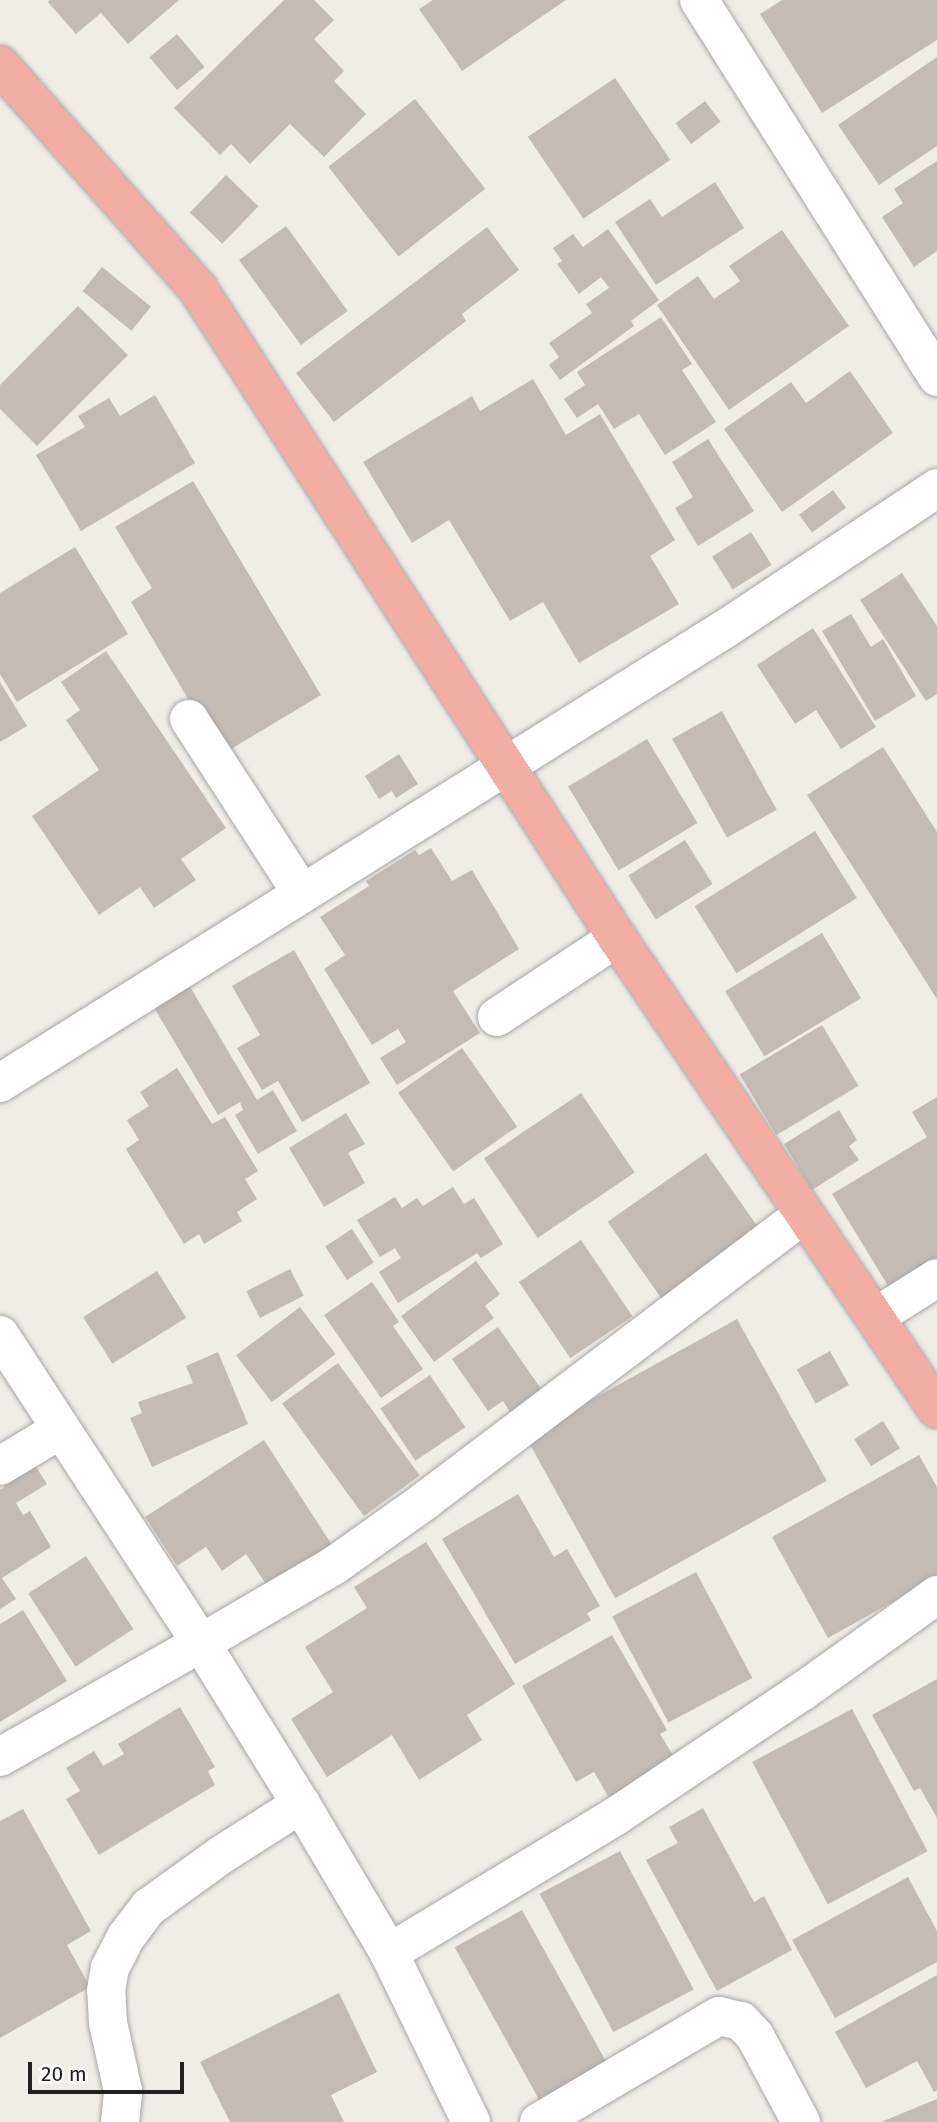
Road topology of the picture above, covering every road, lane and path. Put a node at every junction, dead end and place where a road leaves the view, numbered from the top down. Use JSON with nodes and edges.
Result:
{"nodes":[{"id":1,"x":699,"y":0,"type":"edge"},
{"id":2,"x":0,"y":65,"type":"edge"},
{"id":3,"x":937,"y":377,"type":"edge"},
{"id":4,"x":937,"y":488,"type":"edge"},
{"id":5,"x":189,"y":719,"type":"dead end"},
{"id":6,"x":505,"y":765,"type":"junction"},
{"id":7,"x":302,"y":894,"type":"junction"},
{"id":8,"x":617,"y":938,"type":"junction"},
{"id":9,"x":497,"y":1017,"type":"dead end"},
{"id":10,"x":0,"y":1083,"type":"edge"},
{"id":11,"x":803,"y":1215,"type":"junction"},
{"id":12,"x":937,"y":1278,"type":"edge"},
{"id":13,"x":875,"y":1317,"type":"junction"},
{"id":14,"x":0,"y":1335,"type":"edge"},
{"id":15,"x":937,"y":1409,"type":"edge"},
{"id":16,"x":61,"y":1429,"type":"junction"},
{"id":17,"x":0,"y":1466,"type":"edge"},
{"id":18,"x":937,"y":1595,"type":"edge"},
{"id":19,"x":201,"y":1643,"type":"junction"},
{"id":20,"x":0,"y":1757,"type":"edge"},
{"id":21,"x":301,"y":1804,"type":"junction"},
{"id":22,"x":389,"y":1953,"type":"junction"},
{"id":23,"x":120,"y":2122,"type":"edge"},
{"id":24,"x":471,"y":2122,"type":"edge"},
{"id":25,"x":539,"y":2122,"type":"edge"},
{"id":26,"x":801,"y":2122,"type":"edge"}],
"edges":[{"from":1,"to":3,"type":"street"},
{"from":2,"to":6,"type":"highway"},
{"from":4,"to":6,"type":"street"},
{"from":5,"to":7,"type":"street"},
{"from":6,"to":7,"type":"street"},
{"from":6,"to":8,"type":"highway"},
{"from":7,"to":10,"type":"street"},
{"from":8,"to":9,"type":"street"},
{"from":8,"to":11,"type":"highway"},
{"from":11,"to":13,"type":"highway"},
{"from":11,"to":19,"type":"street"},
{"from":12,"to":13,"type":"street"},
{"from":13,"to":15,"type":"highway"},
{"from":14,"to":16,"type":"street"},
{"from":16,"to":17,"type":"street"},
{"from":16,"to":19,"type":"street"},
{"from":18,"to":22,"type":"street"},
{"from":19,"to":20,"type":"street"},
{"from":19,"to":21,"type":"street"},
{"from":21,"to":22,"type":"street"},
{"from":21,"to":23,"type":"street"},
{"from":22,"to":24,"type":"street"},
{"from":25,"to":26,"type":"street"}]}
